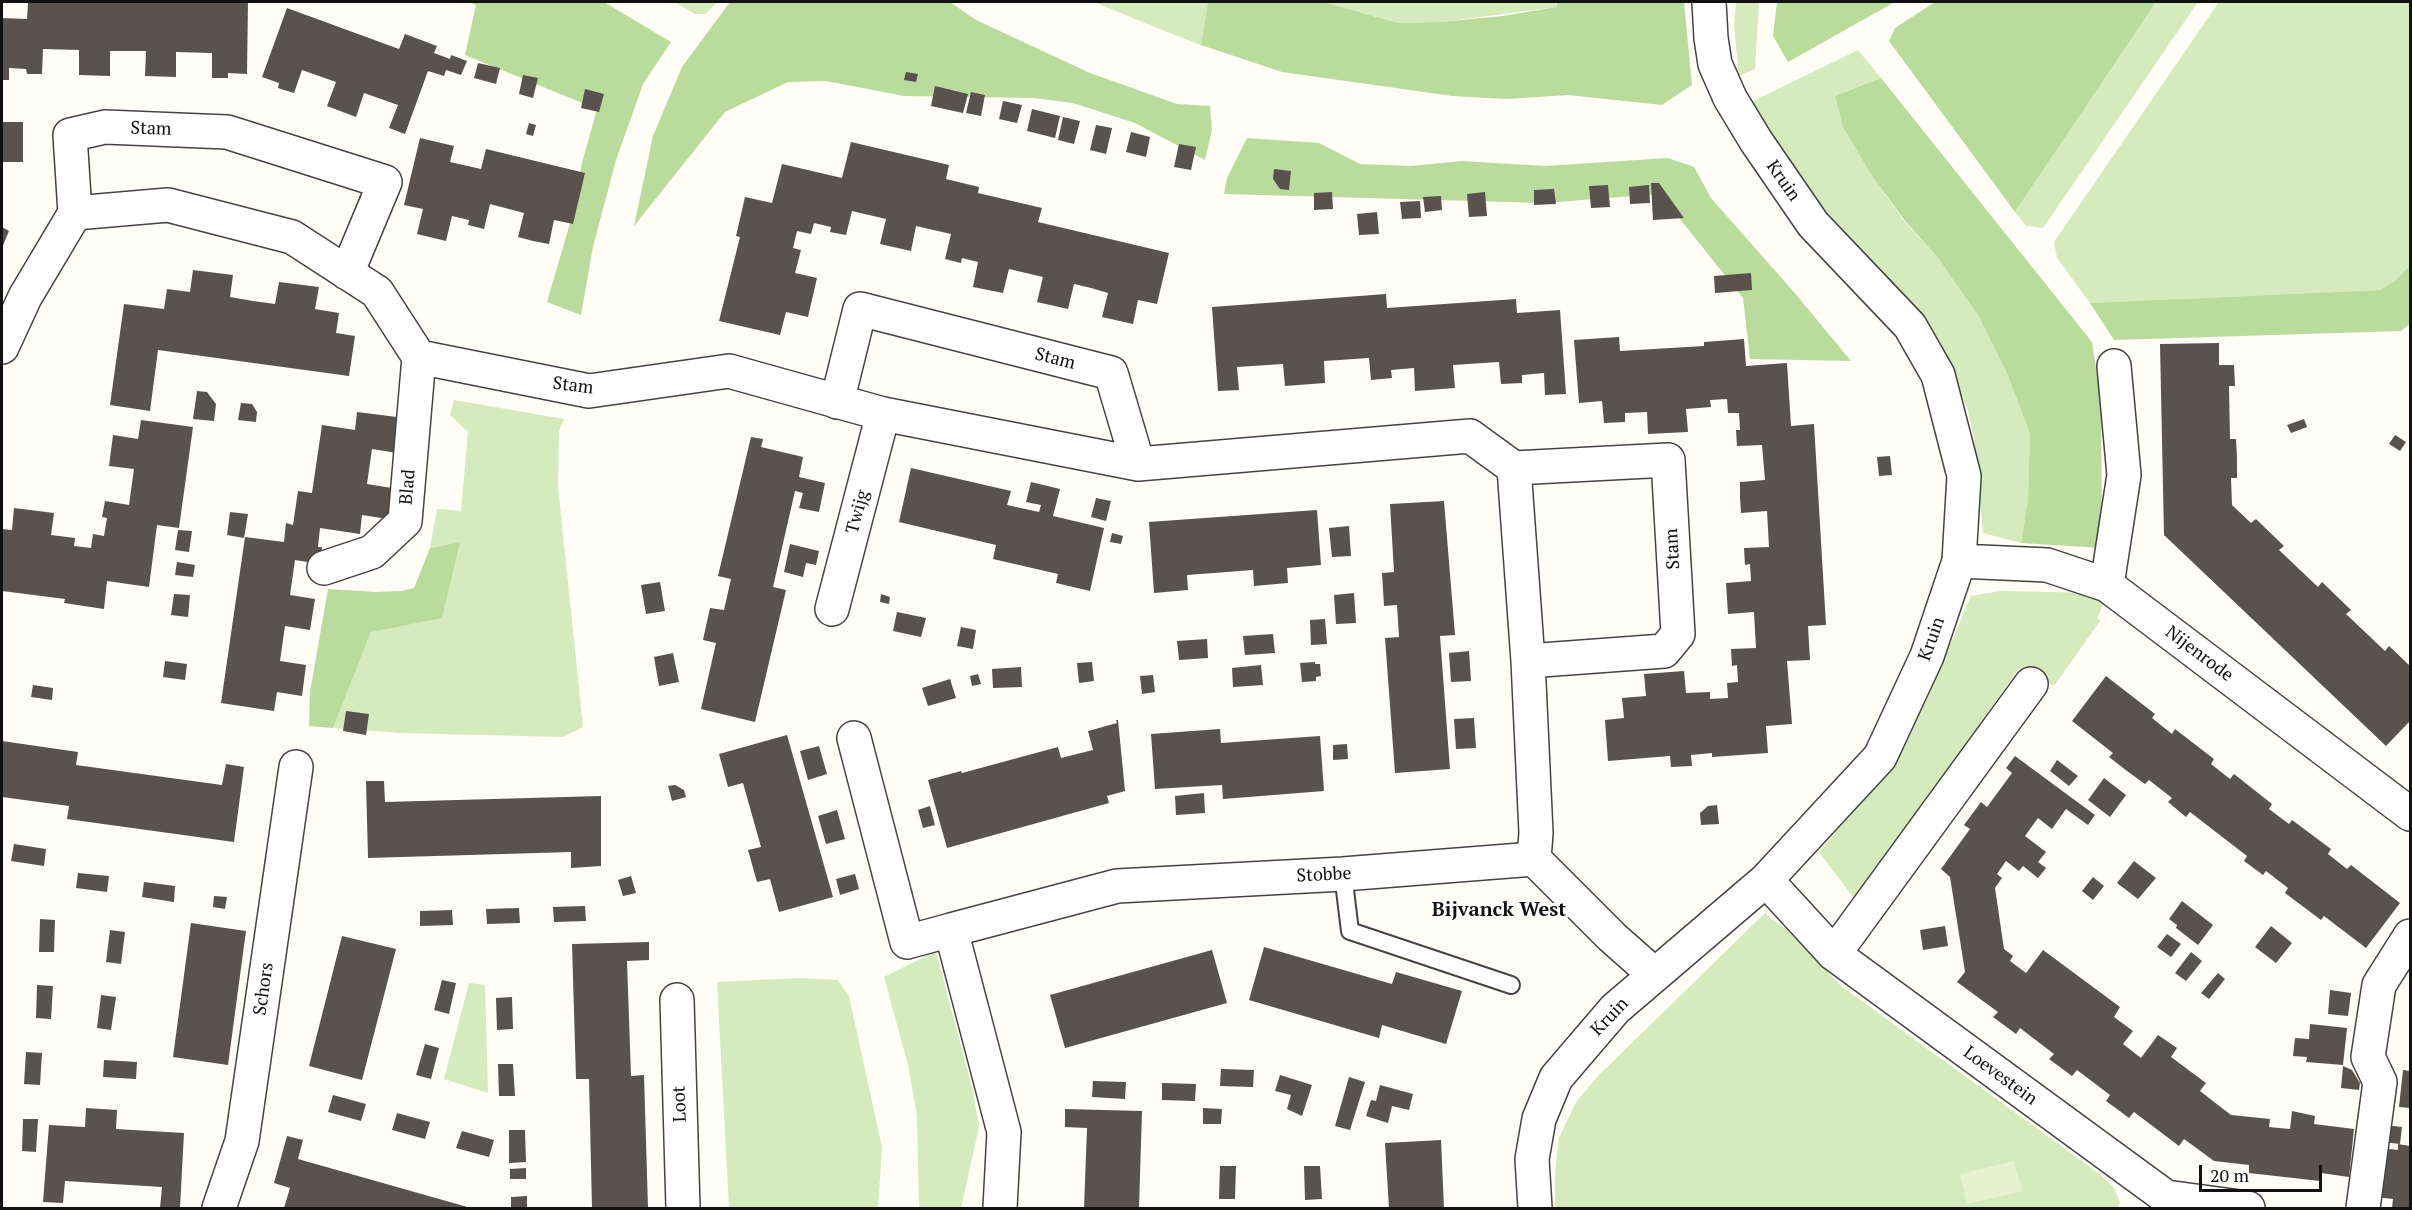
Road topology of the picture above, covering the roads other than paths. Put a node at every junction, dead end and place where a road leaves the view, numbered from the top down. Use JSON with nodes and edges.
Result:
{"nodes":[{"id":1,"x":1709,"y":2,"type":"edge"},
{"id":2,"x":75,"y":213,"type":"junction"},
{"id":3,"x":347,"y":273,"type":"junction"},
{"id":4,"x":13,"y":291,"type":"edge"},
{"id":5,"x":2,"y":347,"type":"edge"},
{"id":6,"x":419,"y":357,"type":"junction"},
{"id":7,"x":2114,"y":366,"type":"dead end"},
{"id":8,"x":837,"y":402,"type":"junction"},
{"id":9,"x":883,"y":414,"type":"junction"},
{"id":10,"x":1138,"y":464,"type":"junction"},
{"id":11,"x":1514,"y":468,"type":"junction"},
{"id":12,"x":1959,"y":561,"type":"junction"},
{"id":13,"x":324,"y":568,"type":"dead end"},
{"id":14,"x":2107,"y":585,"type":"junction"},
{"id":15,"x":832,"y":609,"type":"dead end"},
{"id":16,"x":1528,"y":661,"type":"junction"},
{"id":17,"x":2031,"y":684,"type":"dead end"},
{"id":18,"x":854,"y":738,"type":"dead end"},
{"id":19,"x":296,"y":767,"type":"dead end"},
{"id":20,"x":2408,"y":806,"type":"edge"},
{"id":21,"x":1534,"y":859,"type":"junction"},
{"id":22,"x":1344,"y":874,"type":"junction"},
{"id":23,"x":1766,"y":880,"type":"junction"},
{"id":24,"x":951,"y":930,"type":"junction"},
{"id":25,"x":2410,"y":936,"type":"edge"},
{"id":26,"x":1834,"y":954,"type":"junction"},
{"id":27,"x":1654,"y":975,"type":"junction"},
{"id":28,"x":1511,"y":985,"type":"dead end"},
{"id":29,"x":677,"y":1000,"type":"dead end"},
{"id":30,"x":2155,"y":1203,"type":"edge"},
{"id":31,"x":219,"y":1209,"type":"edge"},
{"id":32,"x":683,"y":1209,"type":"edge"},
{"id":33,"x":1000,"y":1209,"type":"edge"},
{"id":34,"x":1535,"y":1209,"type":"edge"},
{"id":35,"x":2248,"y":1209,"type":"edge"},
{"id":36,"x":2363,"y":1209,"type":"edge"}],
"edges":[{"from":1,"to":12,"type":"street","name":"Kruin"},
{"from":2,"to":3,"type":"street"},
{"from":2,"to":3,"type":"street","name":"Stam"},
{"from":2,"to":4,"type":"street"},
{"from":3,"to":6,"type":"street"},
{"from":4,"to":5,"type":"street"},
{"from":6,"to":8,"type":"street","name":"Stam"},
{"from":6,"to":13,"type":"street","name":"Blad"},
{"from":7,"to":14,"type":"street"},
{"from":8,"to":9,"type":"street","name":"Stam"},
{"from":8,"to":10,"type":"street","name":"Stam"},
{"from":9,"to":10,"type":"street","name":"Stam"},
{"from":9,"to":15,"type":"street","name":"Twijg"},
{"from":10,"to":11,"type":"street","name":"Stam"},
{"from":11,"to":16,"type":"street"},
{"from":11,"to":16,"type":"street","name":"Stam"},
{"from":12,"to":14,"type":"street","name":"Nijenrode"},
{"from":12,"to":23,"type":"street","name":"Kruin"},
{"from":14,"to":20,"type":"street","name":"Nijenrode"},
{"from":16,"to":21,"type":"street"},
{"from":17,"to":26,"type":"street"},
{"from":18,"to":24,"type":"street","name":"Stobbe"},
{"from":19,"to":31,"type":"street","name":"Schors"},
{"from":21,"to":22,"type":"street","name":"Stobbe"},
{"from":21,"to":27,"type":"street"},
{"from":22,"to":24,"type":"street","name":"Stobbe"},
{"from":22,"to":28,"type":"lane"},
{"from":23,"to":26,"type":"street","name":"Loevestein"},
{"from":23,"to":27,"type":"street","name":"Kruin"},
{"from":24,"to":33,"type":"street"},
{"from":25,"to":36,"type":"street"},
{"from":26,"to":30,"type":"street","name":"Loevestein"},
{"from":27,"to":34,"type":"street","name":"Kruin"},
{"from":29,"to":32,"type":"street","name":"Loot"},
{"from":30,"to":35,"type":"street","name":"Loevestein"}]}
